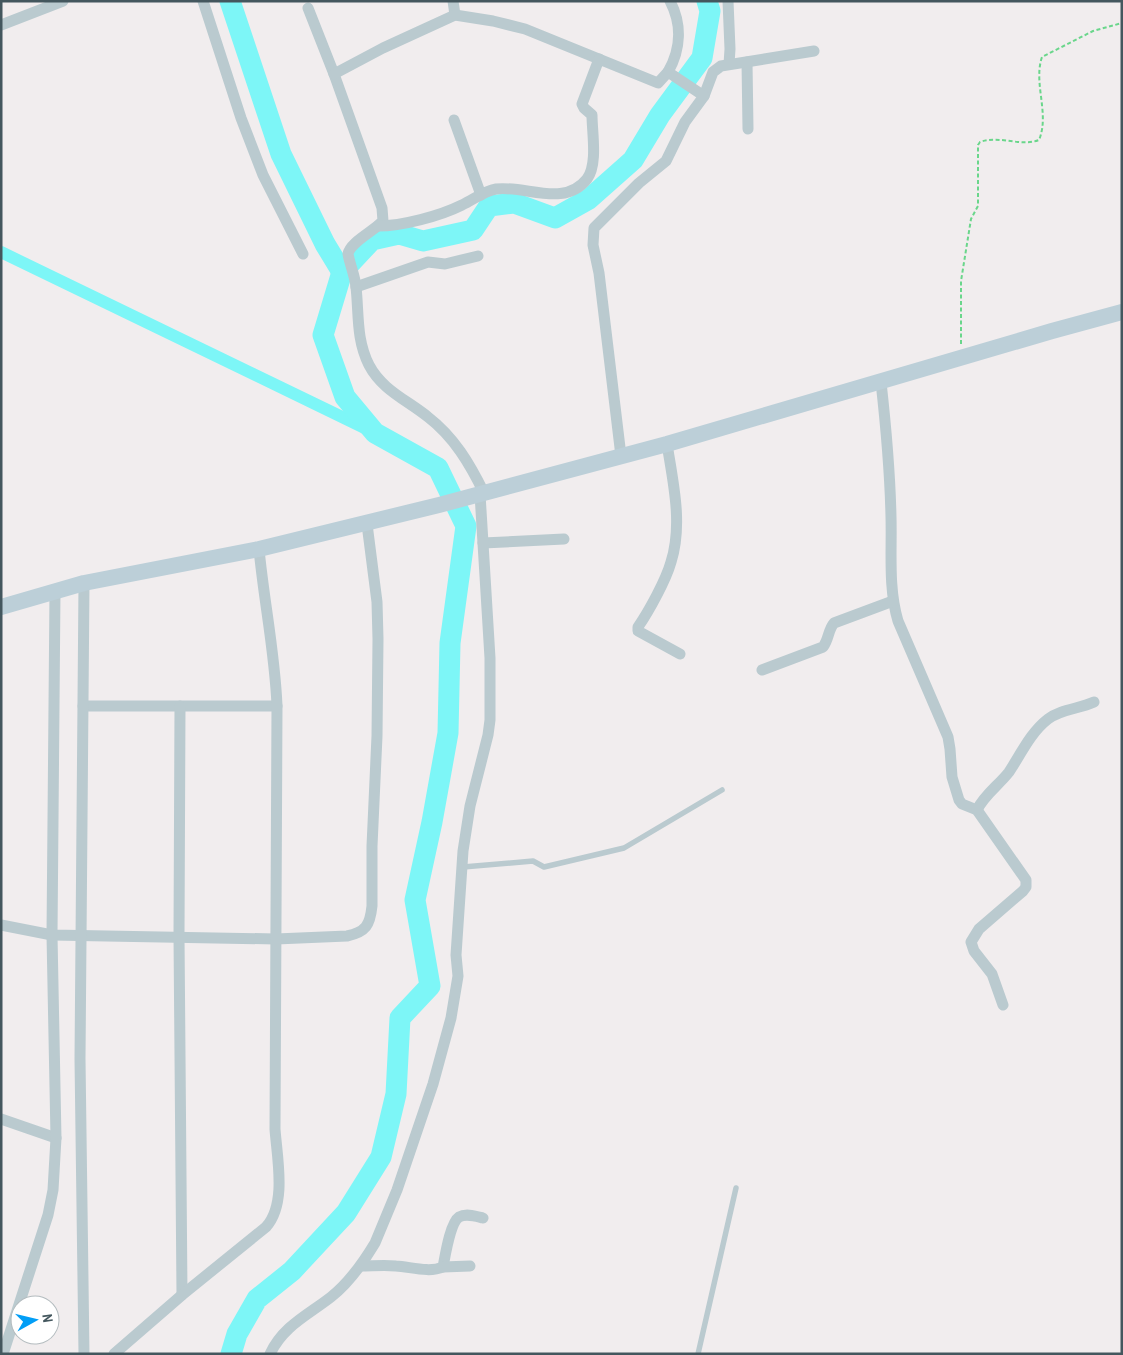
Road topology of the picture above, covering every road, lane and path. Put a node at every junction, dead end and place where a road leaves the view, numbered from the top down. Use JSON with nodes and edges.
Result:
{"nodes":[{"id":1,"x":63,"y":1,"type":"edge"},
{"id":2,"x":203,"y":1,"type":"edge"},
{"id":3,"x":453,"y":1,"type":"edge"},
{"id":4,"x":670,"y":1,"type":"edge"},
{"id":5,"x":728,"y":1,"type":"edge"},
{"id":6,"x":308,"y":8,"type":"dead end"},
{"id":7,"x":456,"y":15,"type":"junction"},
{"id":8,"x":1122,"y":23,"type":"edge"},
{"id":9,"x":1,"y":25,"type":"edge"},
{"id":10,"x":814,"y":51,"type":"dead end"},
{"id":11,"x":599,"y":59,"type":"junction"},
{"id":12,"x":747,"y":62,"type":"junction"},
{"id":13,"x":729,"y":64,"type":"junction"},
{"id":14,"x":334,"y":74,"type":"junction"},
{"id":15,"x":673,"y":75,"type":"junction"},
{"id":16,"x":701,"y":94,"type":"junction"},
{"id":17,"x":454,"y":120,"type":"dead end"},
{"id":18,"x":748,"y":129,"type":"dead end"},
{"id":19,"x":481,"y":194,"type":"junction"},
{"id":20,"x":378,"y":226,"type":"junction"},
{"id":21,"x":304,"y":254,"type":"dead end"},
{"id":22,"x":478,"y":256,"type":"dead end"},
{"id":23,"x":354,"y":279,"type":"junction"},
{"id":24,"x":1122,"y":312,"type":"edge"},
{"id":25,"x":962,"y":357,"type":"junction"},
{"id":26,"x":881,"y":382,"type":"junction"},
{"id":27,"x":667,"y":444,"type":"junction"},
{"id":28,"x":621,"y":456,"type":"junction"},
{"id":29,"x":480,"y":494,"type":"junction"},
{"id":30,"x":367,"y":524,"type":"junction"},
{"id":31,"x":564,"y":539,"type":"dead end"},
{"id":32,"x":483,"y":543,"type":"junction"},
{"id":33,"x":259,"y":549,"type":"junction"},
{"id":34,"x":84,"y":583,"type":"junction"},
{"id":35,"x":55,"y":590,"type":"junction"},
{"id":36,"x":893,"y":601,"type":"junction"},
{"id":37,"x":1,"y":607,"type":"edge"},
{"id":38,"x":680,"y":654,"type":"dead end"},
{"id":39,"x":762,"y":670,"type":"dead end"},
{"id":40,"x":1094,"y":702,"type":"dead end"},
{"id":41,"x":83,"y":706,"type":"junction"},
{"id":42,"x":180,"y":706,"type":"junction"},
{"id":43,"x":277,"y":706,"type":"junction"},
{"id":44,"x":722,"y":790,"type":"dead end"},
{"id":45,"x":977,"y":810,"type":"junction"},
{"id":46,"x":463,"y":867,"type":"junction"},
{"id":47,"x":1,"y":925,"type":"edge"},
{"id":48,"x":52,"y":935,"type":"junction"},
{"id":49,"x":82,"y":936,"type":"junction"},
{"id":50,"x":179,"y":936,"type":"junction"},
{"id":51,"x":276,"y":939,"type":"junction"},
{"id":52,"x":1003,"y":1005,"type":"dead end"},
{"id":53,"x":1,"y":1119,"type":"edge"},
{"id":54,"x":56,"y":1138,"type":"junction"},
{"id":55,"x":736,"y":1188,"type":"dead end"},
{"id":56,"x":483,"y":1218,"type":"dead end"},
{"id":57,"x":361,"y":1266,"type":"junction"},
{"id":58,"x":470,"y":1266,"type":"dead end"},
{"id":59,"x":444,"y":1268,"type":"junction"},
{"id":60,"x":182,"y":1295,"type":"junction"},
{"id":61,"x":3,"y":1354,"type":"edge"},
{"id":62,"x":84,"y":1354,"type":"edge"},
{"id":63,"x":114,"y":1354,"type":"edge"},
{"id":64,"x":270,"y":1354,"type":"edge"},
{"id":65,"x":698,"y":1354,"type":"edge"}],
"edges":[{"from":1,"to":9,"type":"street"},
{"from":2,"to":21,"type":"street"},
{"from":3,"to":7,"type":"street"},
{"from":4,"to":15,"type":"street"},
{"from":5,"to":13,"type":"street"},
{"from":6,"to":14,"type":"street"},
{"from":7,"to":11,"type":"street"},
{"from":7,"to":14,"type":"street"},
{"from":8,"to":25,"type":"path"},
{"from":10,"to":12,"type":"street"},
{"from":11,"to":15,"type":"street"},
{"from":11,"to":19,"type":"street"},
{"from":12,"to":13,"type":"street"},
{"from":12,"to":18,"type":"street"},
{"from":13,"to":16,"type":"street"},
{"from":14,"to":20,"type":"street"},
{"from":15,"to":16,"type":"street"},
{"from":16,"to":28,"type":"street"},
{"from":17,"to":19,"type":"street"},
{"from":19,"to":20,"type":"street"},
{"from":20,"to":23,"type":"street"},
{"from":22,"to":23,"type":"street"},
{"from":23,"to":29,"type":"street"},
{"from":24,"to":25,"type":"street"},
{"from":25,"to":26,"type":"street"},
{"from":26,"to":27,"type":"street"},
{"from":26,"to":36,"type":"street"},
{"from":27,"to":28,"type":"street"},
{"from":27,"to":38,"type":"street"},
{"from":28,"to":29,"type":"street"},
{"from":29,"to":30,"type":"street"},
{"from":29,"to":32,"type":"street"},
{"from":30,"to":33,"type":"street"},
{"from":30,"to":51,"type":"street"},
{"from":31,"to":32,"type":"street"},
{"from":32,"to":46,"type":"street"},
{"from":33,"to":34,"type":"street"},
{"from":33,"to":43,"type":"street"},
{"from":34,"to":35,"type":"street"},
{"from":34,"to":41,"type":"street"},
{"from":35,"to":37,"type":"street"},
{"from":35,"to":48,"type":"street"},
{"from":36,"to":39,"type":"street"},
{"from":36,"to":45,"type":"street"},
{"from":40,"to":45,"type":"street"},
{"from":41,"to":42,"type":"street"},
{"from":41,"to":49,"type":"street"},
{"from":42,"to":43,"type":"street"},
{"from":42,"to":50,"type":"street"},
{"from":43,"to":51,"type":"street"},
{"from":44,"to":46,"type":"lane"},
{"from":45,"to":52,"type":"street"},
{"from":46,"to":57,"type":"street"},
{"from":47,"to":48,"type":"street"},
{"from":48,"to":49,"type":"street"},
{"from":48,"to":54,"type":"street"},
{"from":49,"to":50,"type":"street"},
{"from":49,"to":62,"type":"street"},
{"from":50,"to":51,"type":"street"},
{"from":50,"to":60,"type":"street"},
{"from":51,"to":60,"type":"street"},
{"from":53,"to":54,"type":"street"},
{"from":54,"to":61,"type":"street"},
{"from":55,"to":65,"type":"lane"},
{"from":56,"to":59,"type":"street"},
{"from":57,"to":59,"type":"street"},
{"from":57,"to":64,"type":"street"},
{"from":58,"to":59,"type":"street"},
{"from":60,"to":63,"type":"street"}]}
